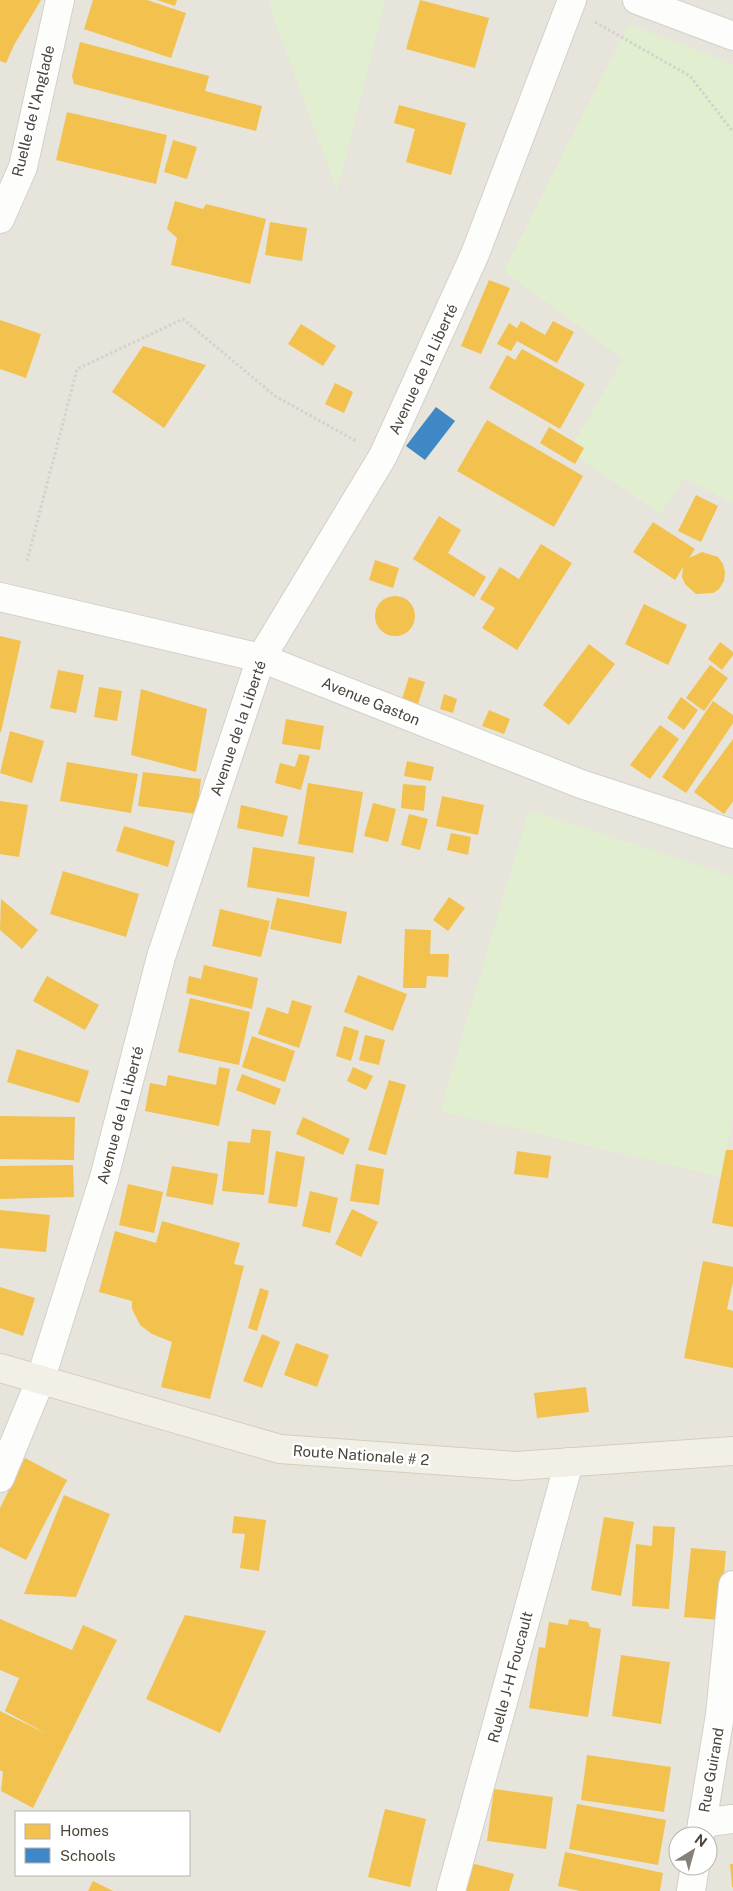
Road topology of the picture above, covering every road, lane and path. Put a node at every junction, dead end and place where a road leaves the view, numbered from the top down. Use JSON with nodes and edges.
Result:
{"nodes":[{"id":1,"x":60,"y":0,"type":"edge"},
{"id":2,"x":637,"y":0,"type":"edge"},
{"id":3,"x":571,"y":4,"type":"edge"},
{"id":4,"x":733,"y":36,"type":"edge"},
{"id":5,"x":733,"y":132,"type":"edge"},
{"id":6,"x":0,"y":219,"type":"edge"},
{"id":7,"x":383,"y":456,"type":"junction"},
{"id":8,"x":27,"y":561,"type":"dead end"},
{"id":9,"x":0,"y":597,"type":"edge"},
{"id":10,"x":261,"y":658,"type":"junction"},
{"id":11,"x":733,"y":834,"type":"edge"},
{"id":12,"x":0,"y":1368,"type":"edge"},
{"id":13,"x":40,"y":1381,"type":"junction"},
{"id":14,"x":733,"y":1452,"type":"edge"},
{"id":15,"x":569,"y":1462,"type":"junction"},
{"id":16,"x":0,"y":1478,"type":"edge"},
{"id":17,"x":733,"y":1585,"type":"edge"},
{"id":18,"x":733,"y":1818,"type":"edge"},
{"id":19,"x":702,"y":1826,"type":"edge"},
{"id":20,"x":712,"y":1826,"type":"edge"},
{"id":21,"x":693,"y":1876,"type":"edge"},
{"id":22,"x":451,"y":1891,"type":"edge"},
{"id":23,"x":691,"y":1891,"type":"edge"}],
"edges":[{"from":1,"to":6,"type":"street","name":"Ruelle de l'Anglade"},
{"from":2,"to":4,"type":"street"},
{"from":3,"to":5,"type":"path"},
{"from":3,"to":7,"type":"street","name":"Avenue de la Liberté"},
{"from":7,"to":8,"type":"path"},
{"from":7,"to":10,"type":"street","name":"Avenue de la Liberté"},
{"from":9,"to":10,"type":"street","name":"Avenue Gaston"},
{"from":10,"to":11,"type":"street","name":"Avenue Gaston"},
{"from":10,"to":13,"type":"street","name":"Avenue de la Liberté"},
{"from":12,"to":13,"type":"main road","name":"Route Nationale # 2"},
{"from":13,"to":15,"type":"main road","name":"Route Nationale # 2"},
{"from":13,"to":16,"type":"street","name":"Avenue de la Liberté"},
{"from":14,"to":15,"type":"main road","name":"Route Nationale # 2"},
{"from":15,"to":22,"type":"street","name":"Ruelle J-H Foucault"},
{"from":17,"to":19,"type":"street","name":"Rue Guirand"},
{"from":18,"to":20,"type":"street"},
{"from":21,"to":23,"type":"street"}]}
